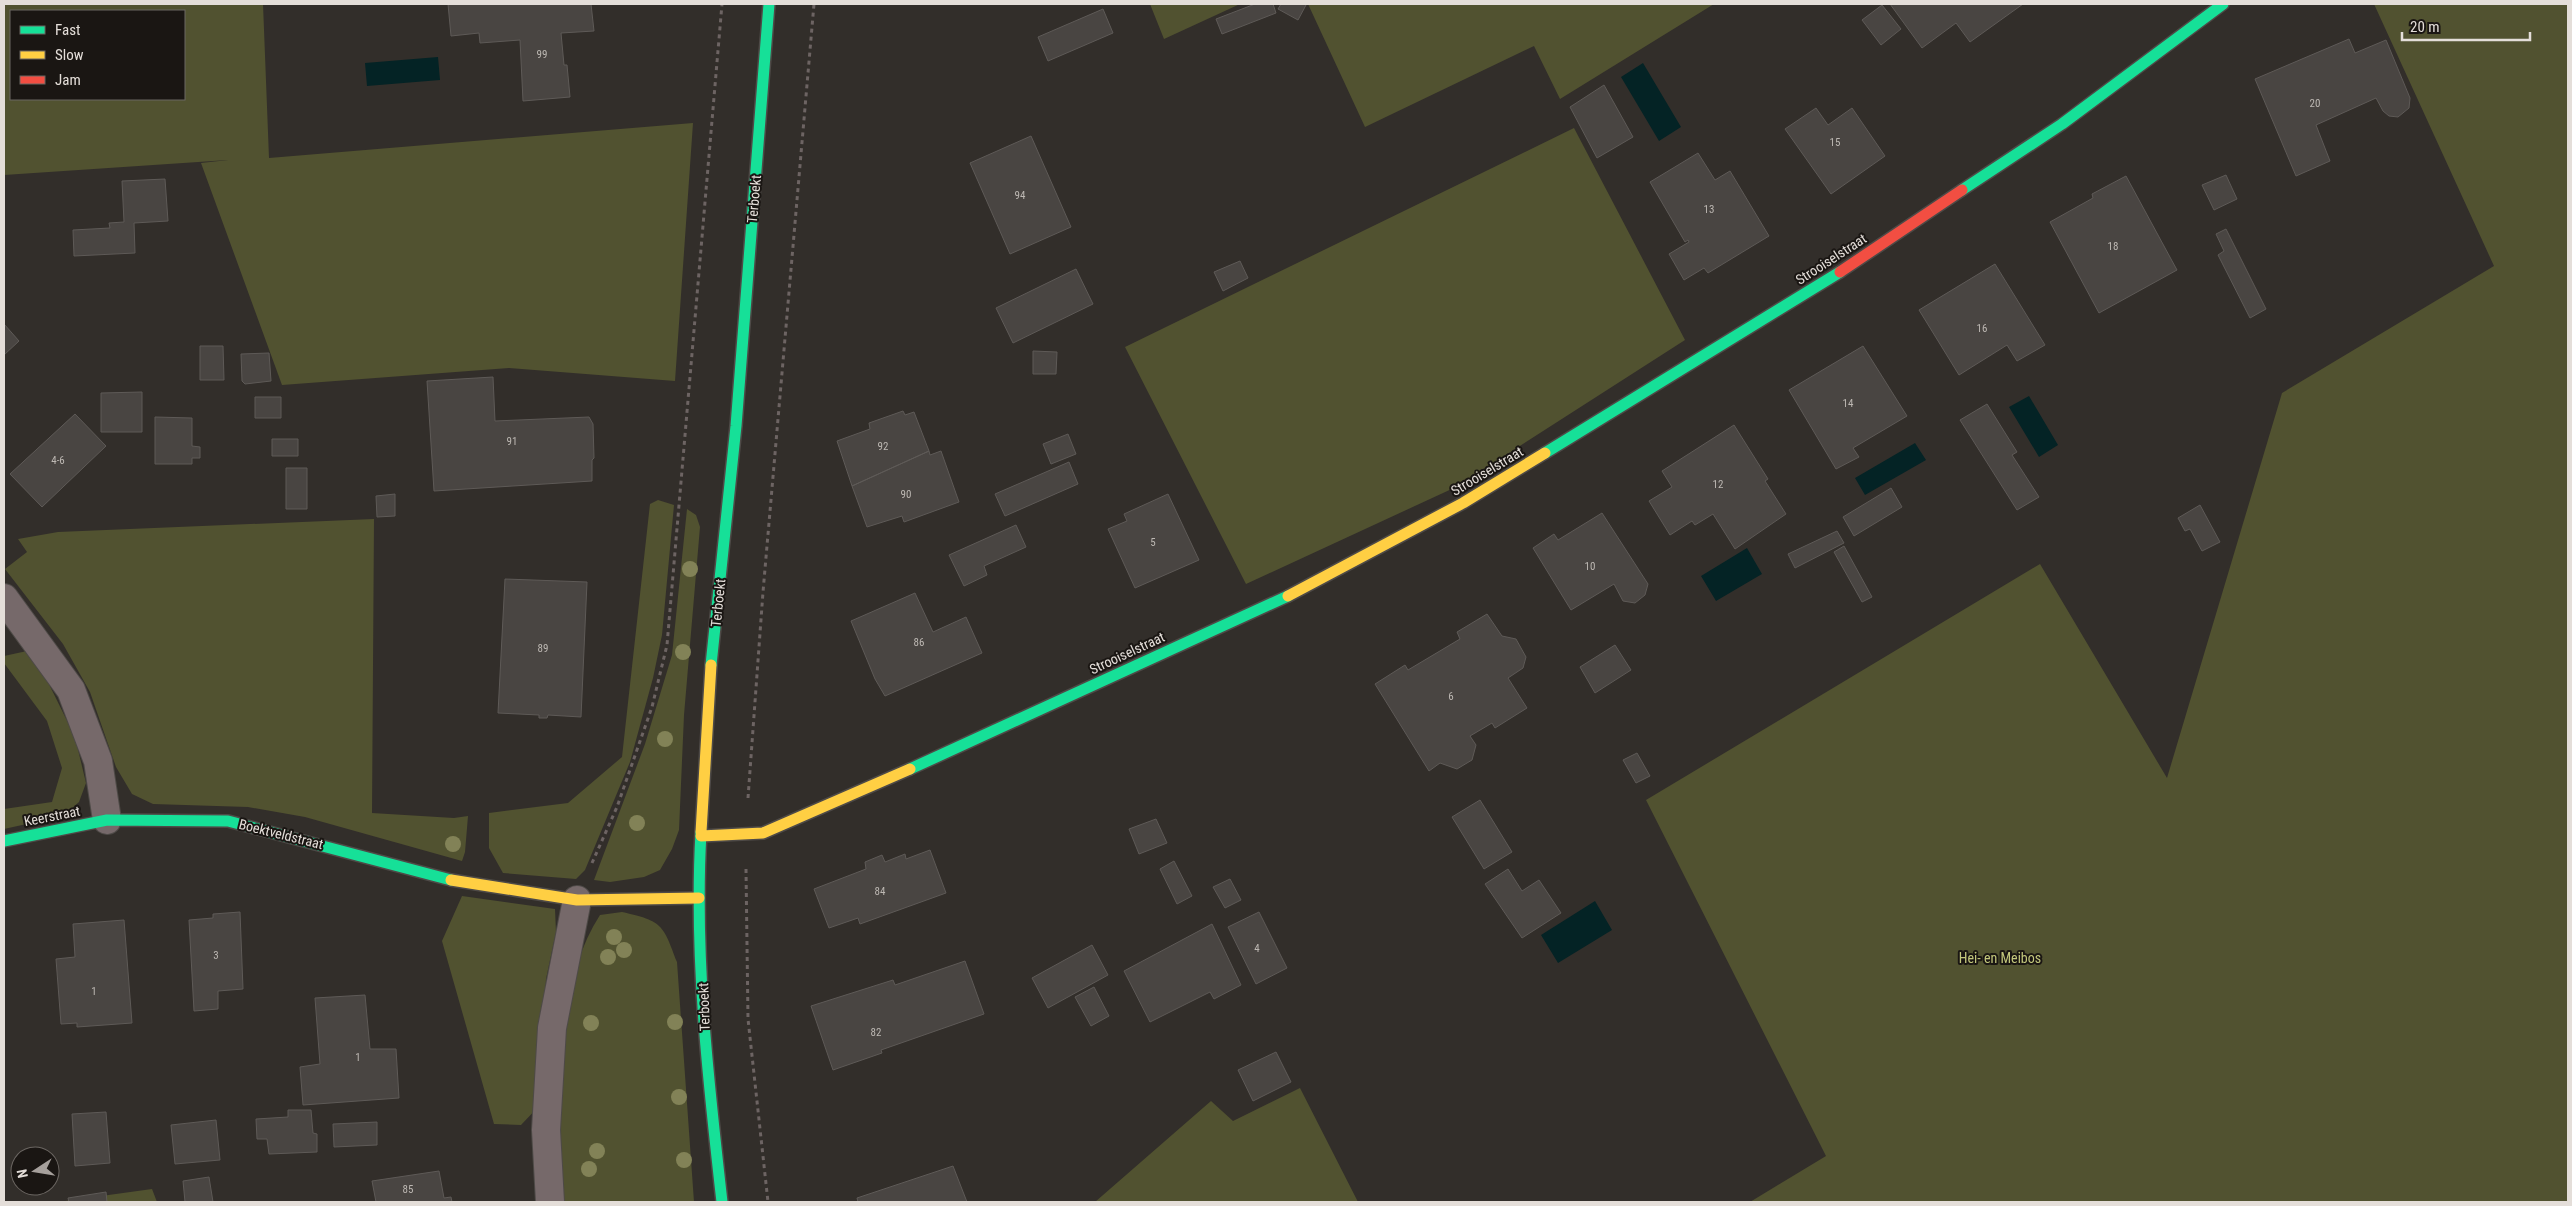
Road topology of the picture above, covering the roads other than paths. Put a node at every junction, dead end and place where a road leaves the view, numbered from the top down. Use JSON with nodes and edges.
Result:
{"nodes":[{"id":1,"x":769,"y":4,"type":"edge"},
{"id":2,"x":2223,"y":4,"type":"edge"},
{"id":3,"x":4,"y":598,"type":"edge"},
{"id":4,"x":107,"y":820,"type":"junction"},
{"id":5,"x":701,"y":836,"type":"junction"},
{"id":6,"x":4,"y":840,"type":"edge"},
{"id":7,"x":699,"y":898,"type":"junction"},
{"id":8,"x":577,"y":900,"type":"junction"},
{"id":9,"x":550,"y":1202,"type":"edge"},
{"id":10,"x":722,"y":1202,"type":"edge"}],
"edges":[{"from":1,"to":5,"type":"street","name":"Terboekt"},
{"from":2,"to":5,"type":"street","name":"Strooiselstraat"},
{"from":3,"to":4,"type":"street"},
{"from":4,"to":6,"type":"street","name":"Keerstraat"},
{"from":4,"to":8,"type":"street","name":"Boektveldstraat"},
{"from":5,"to":7,"type":"street","name":"Terboekt"},
{"from":7,"to":8,"type":"street","name":"Boektveldstraat"},
{"from":7,"to":10,"type":"street","name":"Terboekt"},
{"from":8,"to":9,"type":"street"}]}
